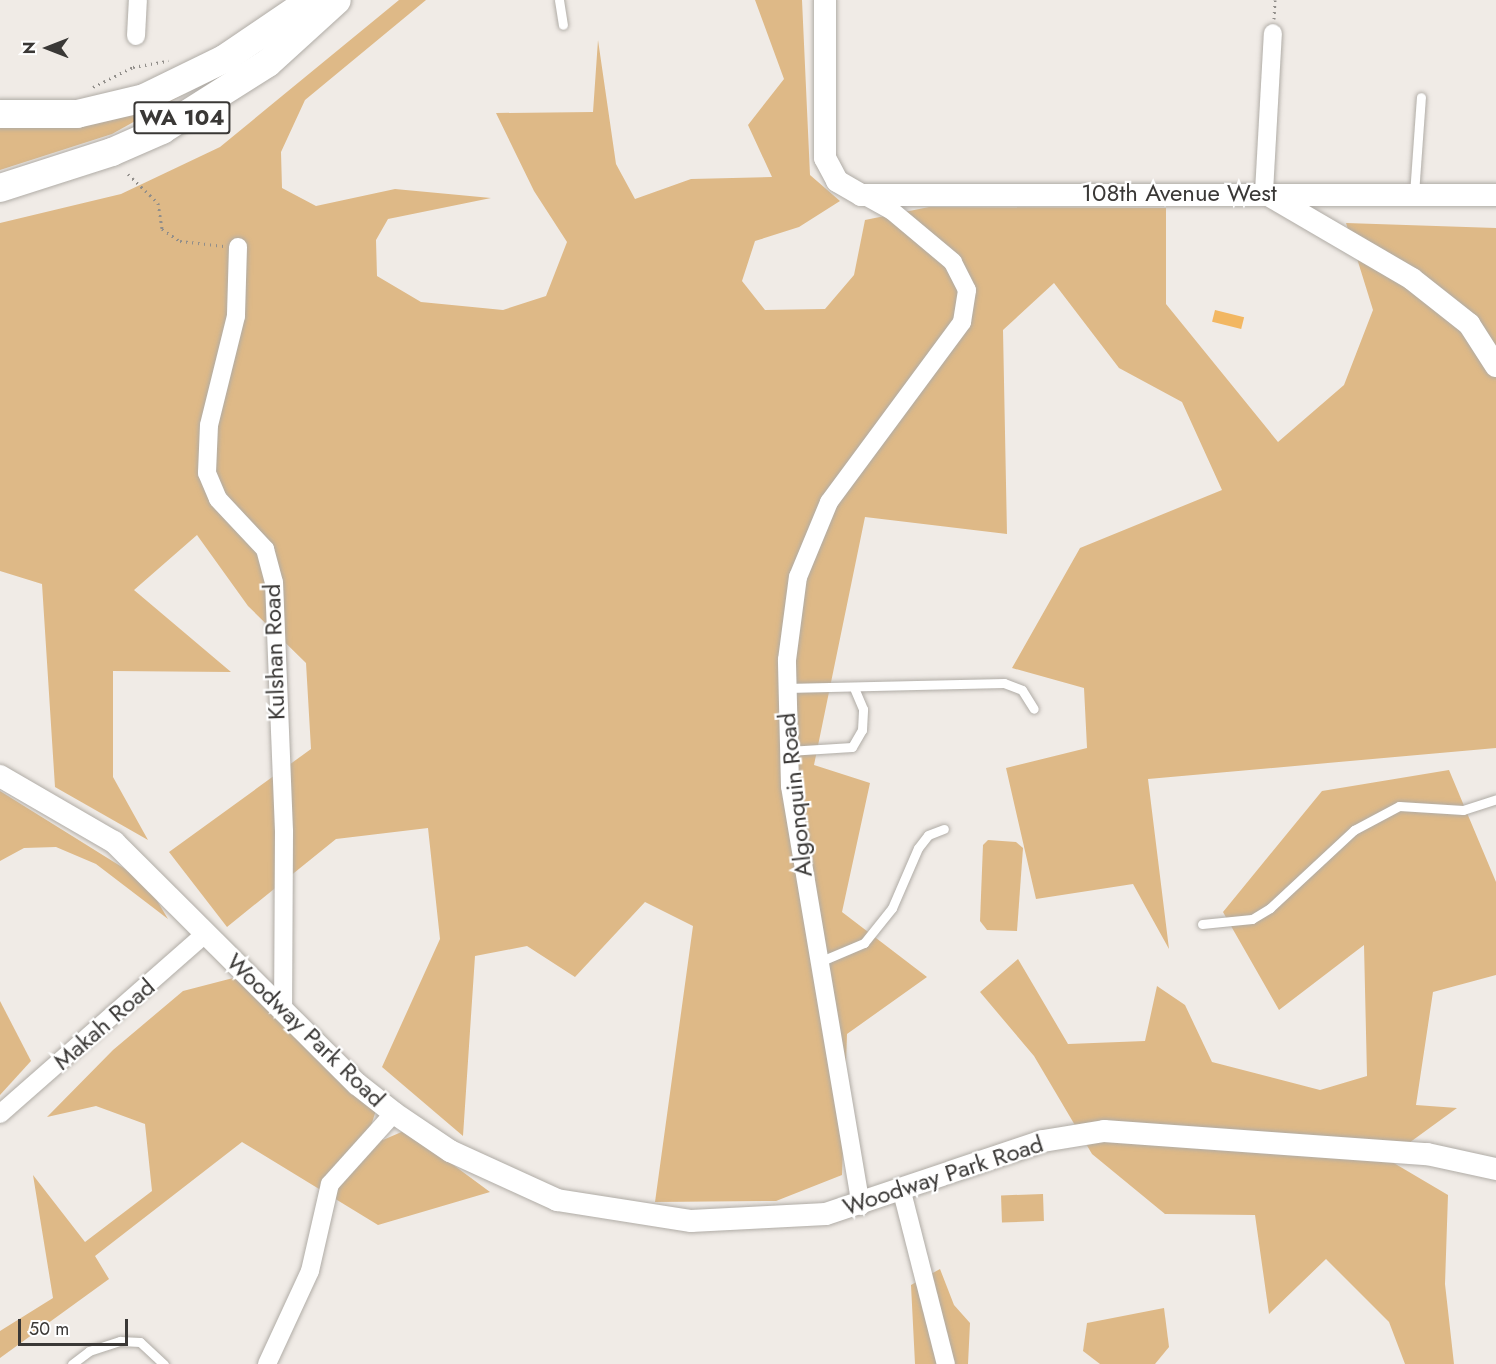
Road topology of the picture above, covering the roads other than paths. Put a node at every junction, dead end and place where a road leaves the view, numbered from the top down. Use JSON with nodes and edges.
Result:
{"nodes":[{"id":1,"x":138,"y":0,"type":"edge"},
{"id":2,"x":311,"y":0,"type":"edge"},
{"id":3,"x":337,"y":0,"type":"edge"},
{"id":4,"x":559,"y":0,"type":"edge"},
{"id":5,"x":825,"y":0,"type":"edge"},
{"id":6,"x":563,"y":25,"type":"dead end"},
{"id":7,"x":1272,"y":33,"type":"dead end"},
{"id":8,"x":136,"y":36,"type":"dead end"},
{"id":9,"x":1421,"y":96,"type":"dead end"},
{"id":10,"x":0,"y":114,"type":"edge"},
{"id":11,"x":0,"y":188,"type":"edge"},
{"id":12,"x":1264,"y":192,"type":"junction"},
{"id":13,"x":1320,"y":194,"type":"junction"},
{"id":14,"x":1414,"y":194,"type":"junction"},
{"id":15,"x":861,"y":195,"type":"junction"},
{"id":16,"x":1496,"y":195,"type":"edge"},
{"id":17,"x":1304,"y":216,"type":"junction"},
{"id":18,"x":238,"y":247,"type":"road end"},
{"id":19,"x":1496,"y":366,"type":"edge"},
{"id":20,"x":786,"y":688,"type":"junction"},
{"id":21,"x":855,"y":690,"type":"junction"},
{"id":22,"x":1034,"y":709,"type":"dead end"},
{"id":23,"x":788,"y":751,"type":"junction"},
{"id":24,"x":0,"y":776,"type":"edge"},
{"id":25,"x":1496,"y":799,"type":"edge"},
{"id":26,"x":944,"y":829,"type":"dead end"},
{"id":27,"x":1202,"y":924,"type":"dead end"},
{"id":28,"x":206,"y":933,"type":"junction"},
{"id":29,"x":817,"y":963,"type":"junction"},
{"id":30,"x":283,"y":1011,"type":"junction"},
{"id":31,"x":394,"y":1113,"type":"junction"},
{"id":32,"x":0,"y":1114,"type":"edge"},
{"id":33,"x":1496,"y":1169,"type":"edge"},
{"id":34,"x":903,"y":1192,"type":"junction"},
{"id":35,"x":861,"y":1206,"type":"junction"},
{"id":36,"x":72,"y":1364,"type":"edge"},
{"id":37,"x":164,"y":1364,"type":"edge"},
{"id":38,"x":267,"y":1364,"type":"edge"},
{"id":39,"x":945,"y":1364,"type":"edge"}],
"edges":[{"from":1,"to":8,"type":"street"},
{"from":2,"to":10,"type":"main road","number":"WA 104"},
{"from":3,"to":11,"type":"main road","number":"WA 104"},
{"from":4,"to":6,"type":"lane"},
{"from":5,"to":15,"type":"street"},
{"from":7,"to":12,"type":"street"},
{"from":9,"to":14,"type":"lane"},
{"from":12,"to":13,"type":"street","name":"108th Avenue West"},
{"from":12,"to":15,"type":"street","name":"108th Avenue West"},
{"from":12,"to":17,"type":"street"},
{"from":13,"to":14,"type":"street","name":"108th Avenue West"},
{"from":13,"to":17,"type":"street"},
{"from":14,"to":16,"type":"street","name":"108th Avenue West"},
{"from":15,"to":20,"type":"street","name":"Algonquin Road"},
{"from":17,"to":19,"type":"street"},
{"from":18,"to":30,"type":"street","name":"Kulshan Road"},
{"from":20,"to":21,"type":"lane"},
{"from":20,"to":23,"type":"street","name":"Algonquin Road"},
{"from":21,"to":22,"type":"lane"},
{"from":21,"to":23,"type":"lane"},
{"from":23,"to":29,"type":"street","name":"Algonquin Road"},
{"from":24,"to":28,"type":"street","name":"Woodway Park Road"},
{"from":25,"to":27,"type":"lane"},
{"from":26,"to":29,"type":"lane"},
{"from":28,"to":30,"type":"street","name":"Woodway Park Road"},
{"from":28,"to":32,"type":"street","name":"Makah Road"},
{"from":29,"to":35,"type":"street","name":"Algonquin Road"},
{"from":30,"to":31,"type":"street","name":"Woodway Park Road"},
{"from":31,"to":35,"type":"street","name":"Woodway Park Road"},
{"from":31,"to":38,"type":"street"},
{"from":33,"to":34,"type":"street","name":"Woodway Park Road"},
{"from":34,"to":35,"type":"street","name":"Woodway Park Road"},
{"from":34,"to":39,"type":"street"},
{"from":36,"to":37,"type":"lane"}]}
